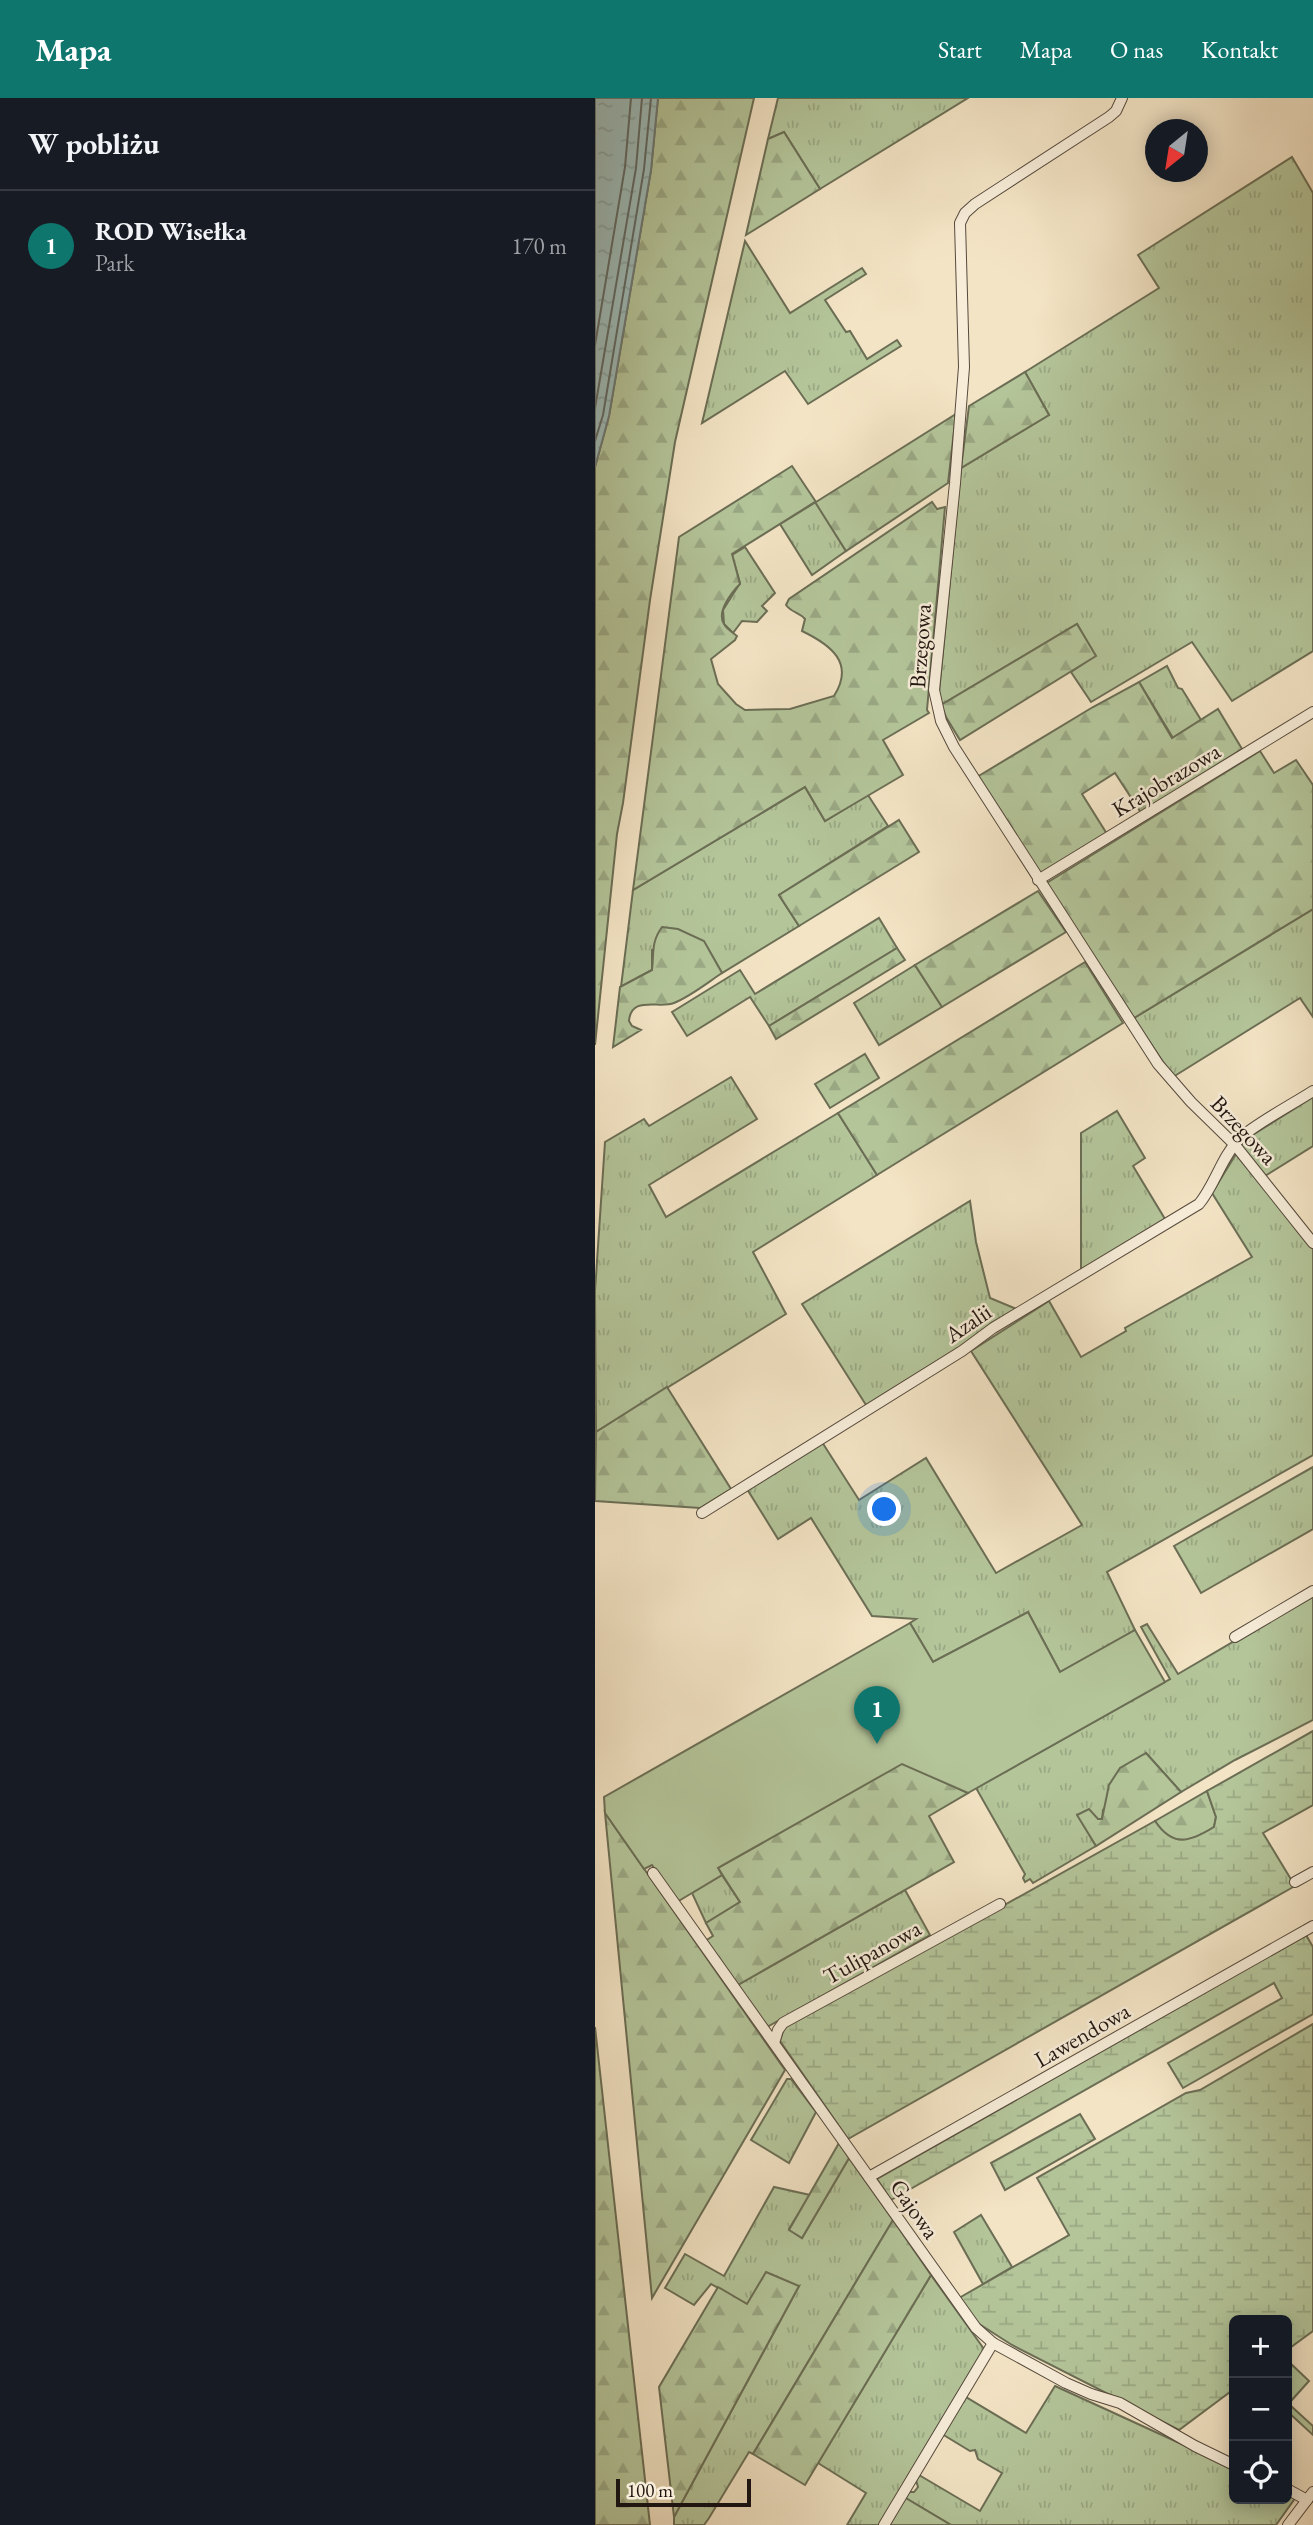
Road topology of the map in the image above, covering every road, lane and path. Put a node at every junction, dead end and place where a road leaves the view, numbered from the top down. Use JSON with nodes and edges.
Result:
{"nodes":[{"id":1,"x":1122,"y":98,"type":"edge"},
{"id":2,"x":1313,"y":712,"type":"edge"},
{"id":3,"x":1038,"y":880,"type":"junction"},
{"id":4,"x":1313,"y":1091,"type":"edge"},
{"id":5,"x":1235,"y":1145,"type":"junction"},
{"id":6,"x":1313,"y":1243,"type":"edge"},
{"id":7,"x":702,"y":1513,"type":"dead end"},
{"id":8,"x":1313,"y":1591,"type":"edge"},
{"id":9,"x":1235,"y":1637,"type":"dead end"},
{"id":10,"x":1313,"y":1872,"type":"edge"},
{"id":11,"x":653,"y":1873,"type":"dead end"},
{"id":12,"x":1295,"y":1882,"type":"dead end"},
{"id":13,"x":1000,"y":1904,"type":"dead end"},
{"id":14,"x":1313,"y":1926,"type":"edge"},
{"id":15,"x":774,"y":2043,"type":"junction"},
{"id":16,"x":869,"y":2177,"type":"junction"},
{"id":17,"x":993,"y":2343,"type":"junction"},
{"id":18,"x":1229,"y":2463,"type":"edge"},
{"id":19,"x":1292,"y":2491,"type":"edge"},
{"id":20,"x":1310,"y":2496,"type":"edge"},
{"id":21,"x":884,"y":2525,"type":"edge"},
{"id":22,"x":1288,"y":2525,"type":"edge"}],
"edges":[{"from":1,"to":3,"type":"street","name":"Brzegowa"},
{"from":2,"to":3,"type":"street","name":"Krajobrazowa"},
{"from":3,"to":5,"type":"street","name":"Brzegowa"},
{"from":4,"to":5,"type":"street"},
{"from":5,"to":6,"type":"street","name":"Brzegowa"},
{"from":5,"to":7,"type":"street","name":"Azalii"},
{"from":8,"to":9,"type":"street"},
{"from":10,"to":12,"type":"street"},
{"from":11,"to":15,"type":"street","name":"Gajowa"},
{"from":13,"to":15,"type":"street","name":"Tulipanowa"},
{"from":14,"to":16,"type":"street","name":"Lawendowa"},
{"from":15,"to":16,"type":"street","name":"Gajowa"},
{"from":16,"to":17,"type":"street","name":"Gajowa"},
{"from":17,"to":18,"type":"street","name":"Gajowa"},
{"from":17,"to":21,"type":"street"},
{"from":19,"to":20,"type":"street"},
{"from":20,"to":22,"type":"street"}]}
